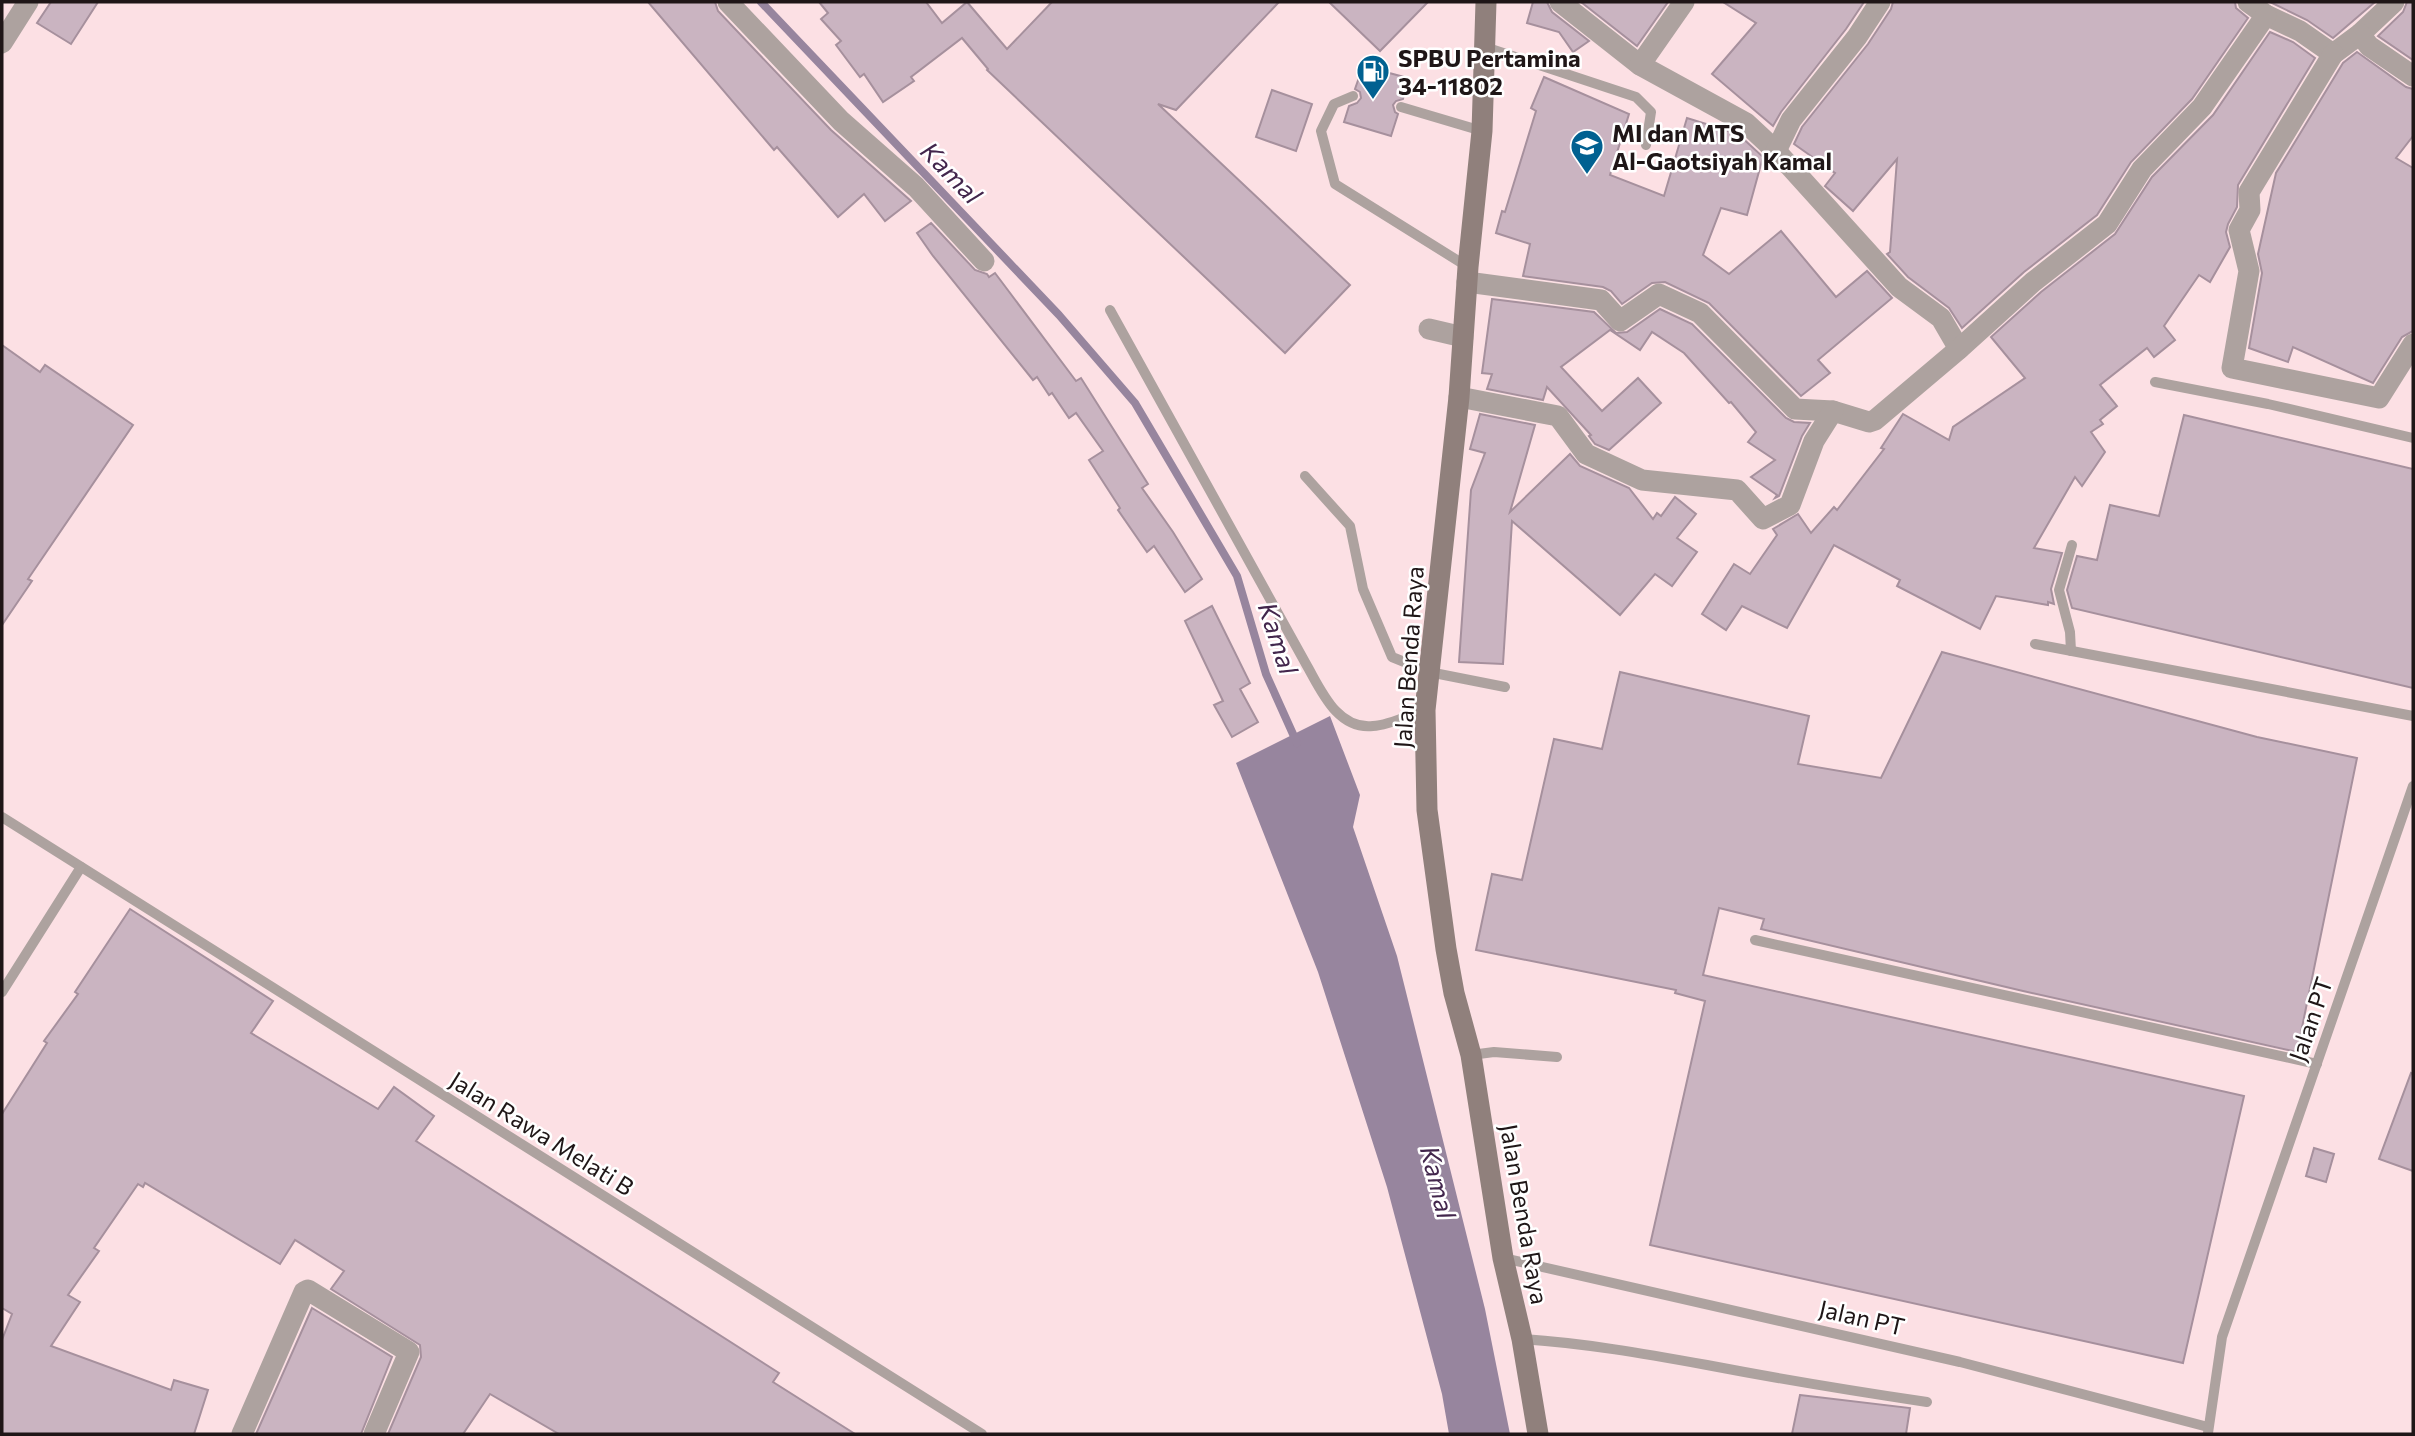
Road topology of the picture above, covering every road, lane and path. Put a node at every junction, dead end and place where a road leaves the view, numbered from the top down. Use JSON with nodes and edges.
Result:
{"nodes":[{"id":1,"x":28,"y":2,"type":"edge"},
{"id":2,"x":728,"y":2,"type":"edge"},
{"id":3,"x":1486,"y":2,"type":"edge"},
{"id":4,"x":1560,"y":2,"type":"edge"},
{"id":5,"x":1684,"y":2,"type":"edge"},
{"id":6,"x":1880,"y":2,"type":"edge"},
{"id":7,"x":2248,"y":2,"type":"edge"},
{"id":8,"x":2394,"y":2,"type":"edge"},
{"id":9,"x":2266,"y":15,"type":"junction"},
{"id":10,"x":2360,"y":34,"type":"junction"},
{"id":11,"x":2,"y":43,"type":"edge"},
{"id":12,"x":1485,"y":47,"type":"junction"},
{"id":13,"x":2333,"y":54,"type":"junction"},
{"id":14,"x":1640,"y":65,"type":"junction"},
{"id":15,"x":2413,"y":76,"type":"edge"},
{"id":16,"x":1353,"y":96,"type":"dead end"},
{"id":17,"x":1401,"y":107,"type":"dead end"},
{"id":18,"x":1482,"y":131,"type":"junction"},
{"id":19,"x":1646,"y":145,"type":"dead end"},
{"id":20,"x":1776,"y":151,"type":"junction"},
{"id":21,"x":984,"y":261,"type":"dead end"},
{"id":22,"x":1464,"y":270,"type":"junction"},
{"id":23,"x":1110,"y":310,"type":"dead end"},
{"id":24,"x":2413,"y":344,"type":"edge"},
{"id":25,"x":1959,"y":349,"type":"junction"},
{"id":26,"x":2155,"y":382,"type":"dead end"},
{"id":27,"x":1460,"y":397,"type":"junction"},
{"id":28,"x":1833,"y":411,"type":"junction"},
{"id":29,"x":2413,"y":438,"type":"edge"},
{"id":30,"x":1305,"y":476,"type":"dead end"},
{"id":31,"x":2072,"y":545,"type":"dead end"},
{"id":32,"x":2035,"y":644,"type":"dead end"},
{"id":33,"x":2071,"y":651,"type":"junction"},
{"id":34,"x":1429,"y":672,"type":"junction"},
{"id":35,"x":1505,"y":687,"type":"dead end"},
{"id":36,"x":1425,"y":710,"type":"junction"},
{"id":37,"x":2413,"y":716,"type":"edge"},
{"id":38,"x":2413,"y":786,"type":"edge"},
{"id":39,"x":2,"y":817,"type":"edge"},
{"id":40,"x":81,"y":867,"type":"junction"},
{"id":41,"x":1755,"y":940,"type":"dead end"},
{"id":42,"x":2,"y":992,"type":"edge"},
{"id":43,"x":1471,"y":1055,"type":"junction"},
{"id":44,"x":1558,"y":1057,"type":"dead end"},
{"id":45,"x":2317,"y":1064,"type":"junction"},
{"id":46,"x":1503,"y":1258,"type":"junction"},
{"id":47,"x":1522,"y":1339,"type":"junction"},
{"id":48,"x":1927,"y":1402,"type":"dead end"},
{"id":49,"x":2208,"y":1431,"type":"edge"},
{"id":50,"x":242,"y":1434,"type":"edge"},
{"id":51,"x":374,"y":1434,"type":"edge"},
{"id":52,"x":982,"y":1434,"type":"edge"},
{"id":53,"x":1538,"y":1434,"type":"edge"}],
"edges":[{"from":1,"to":11,"type":"street"},
{"from":2,"to":21,"type":"street"},
{"from":3,"to":12,"type":"main road","name":"Jalan Benda Raya"},
{"from":4,"to":14,"type":"street"},
{"from":5,"to":14,"type":"street"},
{"from":6,"to":20,"type":"street"},
{"from":7,"to":9,"type":"street"},
{"from":8,"to":10,"type":"street"},
{"from":9,"to":13,"type":"street"},
{"from":9,"to":25,"type":"street"},
{"from":10,"to":13,"type":"street"},
{"from":10,"to":15,"type":"street"},
{"from":12,"to":18,"type":"main road","name":"Jalan Benda Raya"},
{"from":12,"to":19,"type":"lane"},
{"from":13,"to":24,"type":"street"},
{"from":14,"to":20,"type":"street"},
{"from":16,"to":22,"type":"lane"},
{"from":17,"to":18,"type":"lane"},
{"from":18,"to":22,"type":"main road","name":"Jalan Benda Raya"},
{"from":20,"to":25,"type":"street"},
{"from":22,"to":27,"type":"main road","name":"Jalan Benda Raya"},
{"from":22,"to":28,"type":"street"},
{"from":23,"to":36,"type":"lane"},
{"from":25,"to":28,"type":"street"},
{"from":26,"to":29,"type":"lane"},
{"from":27,"to":28,"type":"street"},
{"from":27,"to":34,"type":"main road","name":"Jalan Benda Raya"},
{"from":30,"to":34,"type":"lane"},
{"from":31,"to":33,"type":"lane"},
{"from":32,"to":33,"type":"lane"},
{"from":33,"to":37,"type":"lane"},
{"from":34,"to":35,"type":"lane"},
{"from":34,"to":36,"type":"main road","name":"Jalan Benda Raya"},
{"from":36,"to":43,"type":"main road","name":"Jalan Benda Raya"},
{"from":38,"to":45,"type":"lane","name":"Jalan PT"},
{"from":39,"to":40,"type":"lane","name":"Jalan Rawa Melati B"},
{"from":40,"to":42,"type":"lane"},
{"from":40,"to":52,"type":"lane","name":"Jalan Rawa Melati B"},
{"from":41,"to":45,"type":"lane"},
{"from":43,"to":44,"type":"lane"},
{"from":43,"to":46,"type":"main road","name":"Jalan Benda Raya"},
{"from":45,"to":49,"type":"lane","name":"Jalan PT"},
{"from":46,"to":47,"type":"main road","name":"Jalan Benda Raya"},
{"from":46,"to":49,"type":"lane","name":"Jalan PT"},
{"from":47,"to":48,"type":"lane"},
{"from":47,"to":53,"type":"main road","name":"Jalan Benda Raya"},
{"from":50,"to":51,"type":"street"}]}
